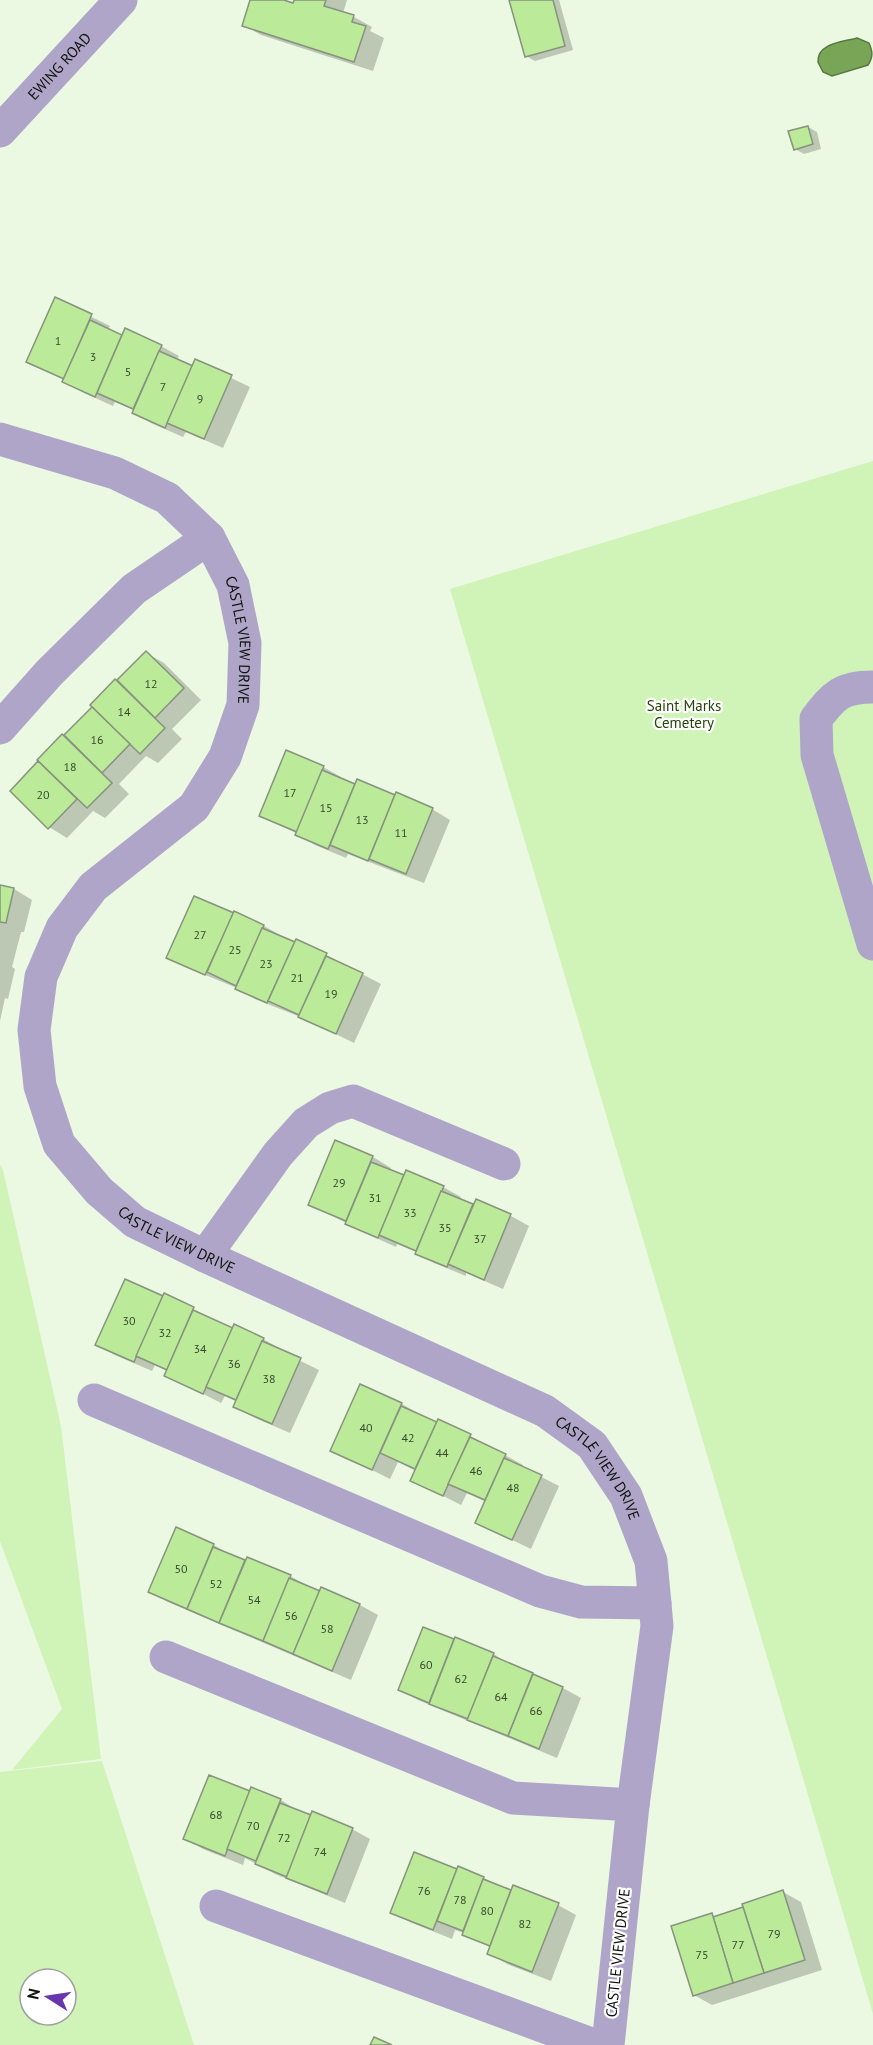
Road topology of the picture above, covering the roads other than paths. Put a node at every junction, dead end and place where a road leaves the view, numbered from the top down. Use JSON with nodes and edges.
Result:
{"nodes":[{"id":1,"x":121,"y":0,"type":"edge"},
{"id":2,"x":0,"y":131,"type":"edge"},
{"id":3,"x":0,"y":439,"type":"edge"},
{"id":4,"x":209,"y":538,"type":"junction"},
{"id":5,"x":873,"y":687,"type":"edge"},
{"id":6,"x":0,"y":728,"type":"edge"},
{"id":7,"x":873,"y":944,"type":"edge"},
{"id":8,"x":504,"y":1164,"type":"dead end"},
{"id":9,"x":205,"y":1256,"type":"junction"},
{"id":10,"x":94,"y":1400,"type":"dead end"},
{"id":11,"x":655,"y":1603,"type":"junction"},
{"id":12,"x":166,"y":1657,"type":"dead end"},
{"id":13,"x":633,"y":1805,"type":"junction"},
{"id":14,"x":216,"y":1906,"type":"dead end"},
{"id":15,"x":594,"y":2045,"type":"edge"},
{"id":16,"x":608,"y":2045,"type":"edge"}],
"edges":[{"from":1,"to":2,"type":"street","name":"EWING ROAD"},
{"from":3,"to":4,"type":"street","name":"CASTLE VIEW DRIVE"},
{"from":4,"to":6,"type":"street"},
{"from":4,"to":9,"type":"street","name":"CASTLE VIEW DRIVE"},
{"from":5,"to":7,"type":"street"},
{"from":8,"to":9,"type":"street"},
{"from":9,"to":11,"type":"street","name":"CASTLE VIEW DRIVE"},
{"from":10,"to":11,"type":"street"},
{"from":11,"to":13,"type":"street","name":"CASTLE VIEW DRIVE"},
{"from":12,"to":13,"type":"street"},
{"from":13,"to":16,"type":"street","name":"CASTLE VIEW DRIVE"},
{"from":14,"to":15,"type":"street"}]}
